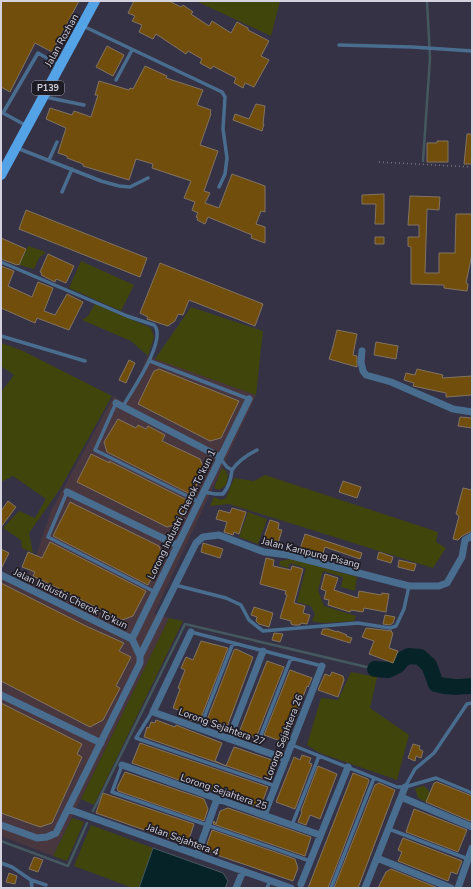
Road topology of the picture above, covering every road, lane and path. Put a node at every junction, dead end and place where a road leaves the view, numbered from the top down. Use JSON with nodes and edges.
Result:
{"nodes":[{"id":1,"x":96,"y":1,"type":"edge"},
{"id":2,"x":82,"y":26,"type":"junction"},
{"id":3,"x":339,"y":45,"type":"dead end"},
{"id":4,"x":132,"y":50,"type":"junction"},
{"id":5,"x":472,"y":51,"type":"edge"},
{"id":6,"x":60,"y":65,"type":"junction"},
{"id":7,"x":116,"y":80,"type":"dead end"},
{"id":8,"x":44,"y":97,"type":"junction"},
{"id":9,"x":84,"y":105,"type":"dead end"},
{"id":10,"x":2,"y":113,"type":"edge"},
{"id":11,"x":28,"y":126,"type":"junction"},
{"id":12,"x":57,"y":142,"type":"dead end"},
{"id":13,"x":16,"y":147,"type":"junction"},
{"id":14,"x":49,"y":160,"type":"junction"},
{"id":15,"x":379,"y":162,"type":"dead end"},
{"id":16,"x":472,"y":167,"type":"edge"},
{"id":17,"x":72,"y":169,"type":"junction"},
{"id":18,"x":1,"y":175,"type":"edge"},
{"id":19,"x":148,"y":178,"type":"dead end"},
{"id":20,"x":219,"y":187,"type":"dead end"},
{"id":21,"x":62,"y":192,"type":"dead end"},
{"id":22,"x":1,"y":262,"type":"edge"},
{"id":23,"x":1,"y":336,"type":"edge"},
{"id":24,"x":362,"y":351,"type":"dead end"},
{"id":25,"x":85,"y":361,"type":"dead end"},
{"id":26,"x":150,"y":361,"type":"junction"},
{"id":27,"x":249,"y":399,"type":"joint"},
{"id":28,"x":119,"y":405,"type":"junction"},
{"id":29,"x":472,"y":412,"type":"edge"},
{"id":30,"x":257,"y":450,"type":"dead end"},
{"id":31,"x":220,"y":457,"type":"junction"},
{"id":32,"x":232,"y":470,"type":"junction"},
{"id":33,"x":67,"y":492,"type":"joint"},
{"id":34,"x":204,"y":492,"type":"junction"},
{"id":35,"x":199,"y":502,"type":"junction"},
{"id":36,"x":472,"y":536,"type":"edge"},
{"id":37,"x":177,"y":545,"type":"junction"},
{"id":38,"x":1,"y":575,"type":"edge"},
{"id":39,"x":175,"y":585,"type":"junction"},
{"id":40,"x":409,"y":586,"type":"junction"},
{"id":41,"x":155,"y":592,"type":"junction"},
{"id":42,"x":191,"y":632,"type":"joint"},
{"id":43,"x":132,"y":639,"type":"junction"},
{"id":44,"x":233,"y":643,"type":"junction"},
{"id":45,"x":263,"y":650,"type":"junction"},
{"id":46,"x":140,"y":656,"type":"junction"},
{"id":47,"x":291,"y":658,"type":"junction"},
{"id":48,"x":322,"y":666,"type":"joint"},
{"id":49,"x":1,"y":695,"type":"edge"},
{"id":50,"x":472,"y":703,"type":"edge"},
{"id":51,"x":153,"y":712,"type":"junction"},
{"id":52,"x":200,"y":728,"type":"junction"},
{"id":53,"x":229,"y":739,"type":"junction"},
{"id":54,"x":101,"y":743,"type":"junction"},
{"id":55,"x":291,"y":745,"type":"junction"},
{"id":56,"x":256,"y":748,"type":"junction"},
{"id":57,"x":319,"y":756,"type":"junction"},
{"id":58,"x":286,"y":759,"type":"junction"},
{"id":59,"x":122,"y":765,"type":"joint"},
{"id":60,"x":348,"y":767,"type":"junction"},
{"id":61,"x":374,"y":778,"type":"junction"},
{"id":62,"x":275,"y":786,"type":"junction"},
{"id":63,"x":405,"y":787,"type":"junction"},
{"id":64,"x":472,"y":793,"type":"edge"},
{"id":65,"x":401,"y":797,"type":"junction"},
{"id":66,"x":217,"y":799,"type":"junction"},
{"id":67,"x":68,"y":809,"type":"junction"},
{"id":68,"x":264,"y":815,"type":"junction"},
{"id":69,"x":1,"y":825,"type":"edge"},
{"id":70,"x":292,"y":825,"type":"junction"},
{"id":71,"x":208,"y":826,"type":"junction"},
{"id":72,"x":472,"y":827,"type":"edge"},
{"id":73,"x":389,"y":829,"type":"junction"},
{"id":74,"x":320,"y":835,"type":"junction"},
{"id":75,"x":472,"y":848,"type":"edge"},
{"id":76,"x":198,"y":855,"type":"junction"},
{"id":77,"x":377,"y":858,"type":"junction"},
{"id":78,"x":468,"y":859,"type":"junction"},
{"id":79,"x":310,"y":861,"type":"junction"},
{"id":80,"x":1,"y":863,"type":"edge"},
{"id":81,"x":243,"y":871,"type":"junction"},
{"id":82,"x":31,"y":880,"type":"junction"},
{"id":83,"x":270,"y":881,"type":"junction"},
{"id":84,"x":301,"y":884,"type":"dead end"},
{"id":85,"x":46,"y":885,"type":"dead end"},
{"id":86,"x":32,"y":888,"type":"edge"},
{"id":87,"x":236,"y":888,"type":"edge"},
{"id":88,"x":267,"y":888,"type":"edge"},
{"id":89,"x":291,"y":888,"type":"edge"},
{"id":90,"x":331,"y":888,"type":"edge"},
{"id":91,"x":366,"y":888,"type":"edge"},
{"id":92,"x":451,"y":888,"type":"edge"},
{"id":93,"x":458,"y":888,"type":"edge"}],
"edges":[{"from":1,"to":2,"type":"main road","name":"Jalan Rozhan","number":"P139"},
{"from":2,"to":4,"type":"lane"},
{"from":2,"to":6,"type":"main road","name":"Jalan Rozhan","number":"P139"},
{"from":3,"to":5,"type":"lane"},
{"from":4,"to":7,"type":"lane"},
{"from":4,"to":20,"type":"lane"},
{"from":6,"to":8,"type":"main road","name":"Jalan Rozhan","number":"P139"},
{"from":6,"to":10,"type":"lane"},
{"from":8,"to":9,"type":"lane"},
{"from":8,"to":11,"type":"main road","name":"Jalan Rozhan","number":"P139"},
{"from":10,"to":11,"type":"lane"},
{"from":11,"to":13,"type":"main road","name":"Jalan Rozhan","number":"P139"},
{"from":12,"to":14,"type":"lane"},
{"from":13,"to":14,"type":"lane"},
{"from":13,"to":18,"type":"main road","name":"Jalan Rozhan","number":"P139"},
{"from":14,"to":17,"type":"lane"},
{"from":15,"to":16,"type":"path"},
{"from":17,"to":19,"type":"lane"},
{"from":17,"to":21,"type":"lane"},
{"from":22,"to":26,"type":"lane"},
{"from":23,"to":25,"type":"lane"},
{"from":24,"to":29,"type":"street"},
{"from":26,"to":27,"type":"lane"},
{"from":26,"to":28,"type":"lane"},
{"from":27,"to":31,"type":"street","name":"Lorong Industri Cherok To'kun 1"},
{"from":28,"to":31,"type":"street"},
{"from":28,"to":35,"type":"lane"},
{"from":30,"to":32,"type":"lane"},
{"from":31,"to":32,"type":"lane"},
{"from":31,"to":34,"type":"street","name":"Lorong Industri Cherok To'kun 1"},
{"from":32,"to":34,"type":"lane"},
{"from":33,"to":37,"type":"street"},
{"from":33,"to":41,"type":"lane"},
{"from":34,"to":35,"type":"street","name":"Lorong Industri Cherok To'kun 1"},
{"from":35,"to":37,"type":"street","name":"Lorong Industri Cherok To'kun 1"},
{"from":36,"to":40,"type":"street","name":"Jalan Kampung Pisang"},
{"from":37,"to":41,"type":"street","name":"Lorong Industri Cherok To'kun 1"},
{"from":38,"to":43,"type":"street","name":"Jalan Industri Cherok To'kun"},
{"from":39,"to":40,"type":"street","name":"Jalan Kampung Pisang"},
{"from":39,"to":40,"type":"lane"},
{"from":39,"to":46,"type":"street","name":"Jalan Kampung Pisang"},
{"from":41,"to":43,"type":"street","name":"Lorong Industri Cherok To'kun 1"},
{"from":42,"to":44,"type":"lane"},
{"from":42,"to":51,"type":"street"},
{"from":43,"to":46,"type":"street"},
{"from":44,"to":45,"type":"lane"},
{"from":44,"to":52,"type":"lane"},
{"from":45,"to":47,"type":"lane"},
{"from":45,"to":53,"type":"street"},
{"from":46,"to":54,"type":"street","name":"Jalan Kampung Pisang"},
{"from":47,"to":48,"type":"lane"},
{"from":47,"to":56,"type":"lane"},
{"from":48,"to":55,"type":"street","name":"Lorong Sejahtera 26"},
{"from":49,"to":54,"type":"street"},
{"from":50,"to":63,"type":"lane"},
{"from":51,"to":52,"type":"street","name":"Lorong Sejahtera 27"},
{"from":51,"to":62,"type":"lane"},
{"from":52,"to":53,"type":"street","name":"Lorong Sejahtera 27"},
{"from":53,"to":56,"type":"street","name":"Lorong Sejahtera 27"},
{"from":54,"to":67,"type":"street","name":"Jalan Kampung Pisang"},
{"from":55,"to":57,"type":"lane"},
{"from":55,"to":58,"type":"street","name":"Lorong Sejahtera 26"},
{"from":56,"to":58,"type":"street","name":"Lorong Sejahtera 27"},
{"from":57,"to":60,"type":"lane"},
{"from":57,"to":70,"type":"lane"},
{"from":58,"to":62,"type":"street","name":"Lorong Sejahtera 26"},
{"from":59,"to":66,"type":"street","name":"Lorong Sejahtera 25"},
{"from":59,"to":71,"type":"lane"},
{"from":60,"to":61,"type":"lane"},
{"from":60,"to":74,"type":"street"},
{"from":61,"to":63,"type":"lane"},
{"from":61,"to":90,"type":"lane"},
{"from":62,"to":68,"type":"street","name":"Lorong Sejahtera 26"},
{"from":63,"to":64,"type":"lane"},
{"from":63,"to":65,"type":"street"},
{"from":65,"to":72,"type":"street"},
{"from":65,"to":73,"type":"street"},
{"from":66,"to":68,"type":"street","name":"Lorong Sejahtera 25"},
{"from":66,"to":71,"type":"street"},
{"from":67,"to":69,"type":"street","name":"Jalan Kampung Pisang"},
{"from":67,"to":76,"type":"street","name":"Jalan Sejahtera 4"},
{"from":68,"to":70,"type":"street","name":"Lorong Sejahtera 25"},
{"from":70,"to":74,"type":"street","name":"Lorong Sejahtera 25"},
{"from":71,"to":76,"type":"street"},
{"from":71,"to":79,"type":"lane"},
{"from":73,"to":77,"type":"street"},
{"from":73,"to":78,"type":"lane"},
{"from":74,"to":79,"type":"street"},
{"from":75,"to":78,"type":"street"},
{"from":76,"to":81,"type":"street","name":"Jalan Sejahtera 4"},
{"from":77,"to":91,"type":"street"},
{"from":77,"to":92,"type":"street"},
{"from":78,"to":93,"type":"street"},
{"from":79,"to":84,"type":"street"},
{"from":80,"to":82,"type":"lane"},
{"from":81,"to":83,"type":"street","name":"Jalan Sejahtera 4"},
{"from":81,"to":87,"type":"street"},
{"from":82,"to":85,"type":"lane"},
{"from":82,"to":86,"type":"lane"},
{"from":83,"to":88,"type":"lane"},
{"from":83,"to":89,"type":"street","name":"Jalan Sejahtera 4"}]}
